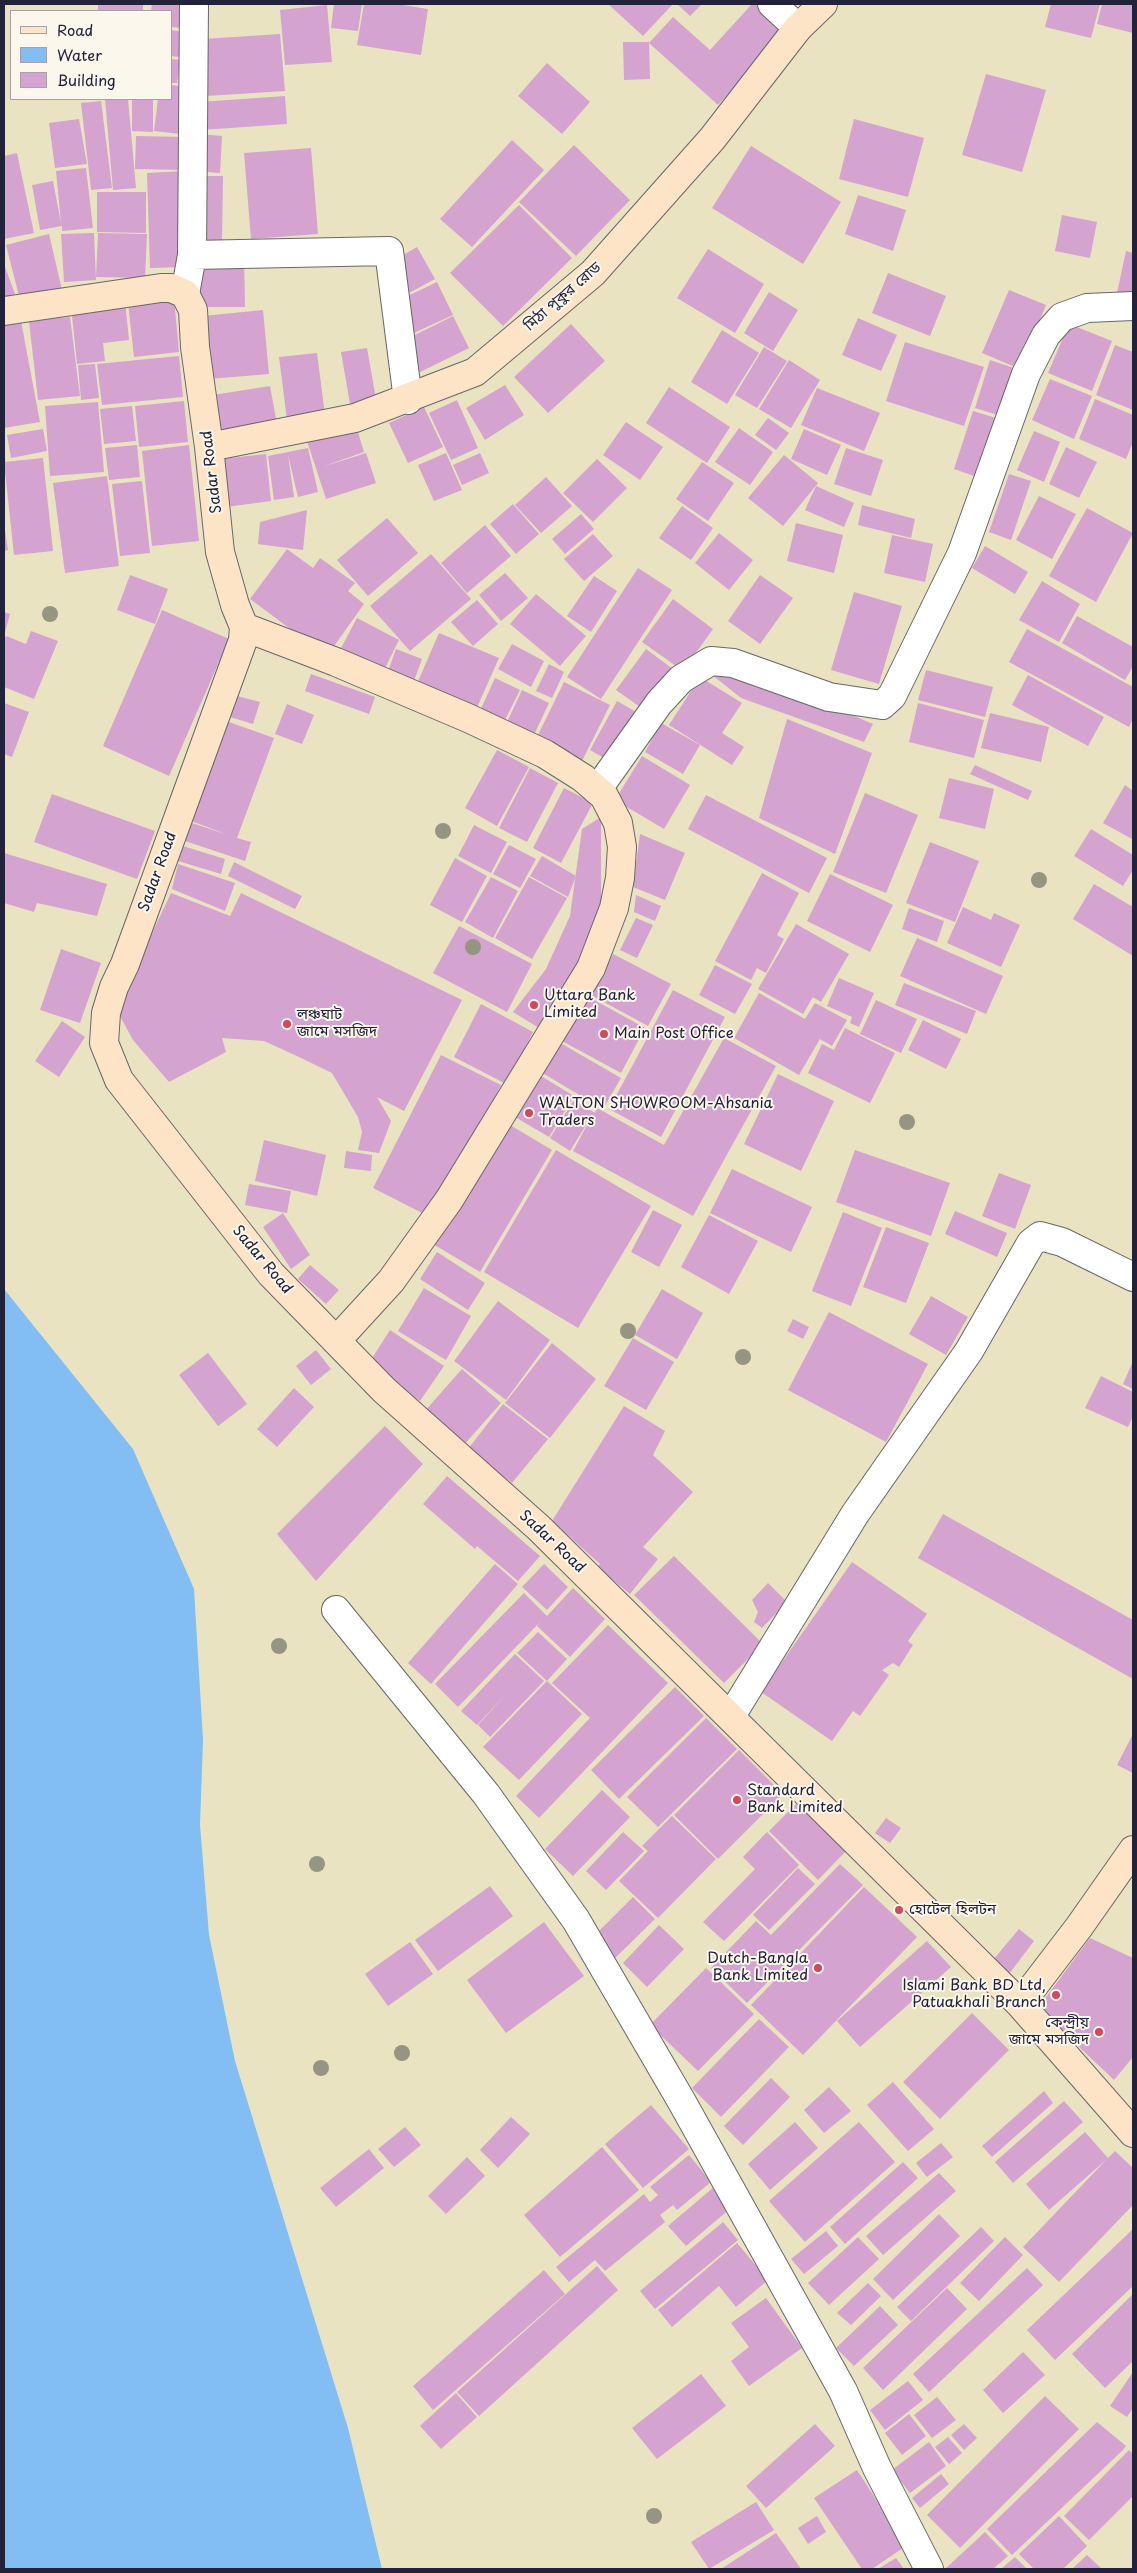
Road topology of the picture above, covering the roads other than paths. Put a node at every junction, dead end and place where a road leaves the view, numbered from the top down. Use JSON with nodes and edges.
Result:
{"nodes":[{"id":1,"x":194,"y":4,"type":"edge"},
{"id":2,"x":772,"y":4,"type":"edge"},
{"id":3,"x":823,"y":4,"type":"edge"},
{"id":4,"x":798,"y":28,"type":"junction"},
{"id":5,"x":192,"y":255,"type":"junction"},
{"id":6,"x":185,"y":294,"type":"junction"},
{"id":7,"x":1133,"y":306,"type":"edge"},
{"id":8,"x":4,"y":312,"type":"edge"},
{"id":9,"x":408,"y":400,"type":"junction"},
{"id":10,"x":210,"y":447,"type":"junction"},
{"id":11,"x":244,"y":627,"type":"junction"},
{"id":12,"x":597,"y":790,"type":"junction"},
{"id":13,"x":1133,"y":1277,"type":"edge"},
{"id":14,"x":336,"y":1342,"type":"junction"},
{"id":15,"x":336,"y":1610,"type":"dead end"},
{"id":16,"x":731,"y":1716,"type":"junction"},
{"id":17,"x":1133,"y":1850,"type":"edge"},
{"id":18,"x":1020,"y":2004,"type":"junction"},
{"id":19,"x":1133,"y":2133,"type":"edge"},
{"id":20,"x":929,"y":2569,"type":"edge"}],
"edges":[{"from":1,"to":5,"type":"street"},
{"from":2,"to":4,"type":"street"},
{"from":3,"to":4,"type":"street","name":"মিঠা পুকুর রোড"},
{"from":4,"to":9,"type":"street","name":"মিঠা পুকুর রোড"},
{"from":5,"to":6,"type":"street"},
{"from":5,"to":9,"type":"street"},
{"from":6,"to":8,"type":"street"},
{"from":6,"to":10,"type":"street","name":"Sadar Road"},
{"from":7,"to":12,"type":"street"},
{"from":9,"to":10,"type":"street","name":"মিঠা পুকুর রোড"},
{"from":10,"to":11,"type":"street","name":"Sadar Road"},
{"from":11,"to":12,"type":"street"},
{"from":11,"to":14,"type":"street","name":"Sadar Road"},
{"from":12,"to":14,"type":"street"},
{"from":13,"to":16,"type":"street"},
{"from":14,"to":16,"type":"street","name":"Sadar Road"},
{"from":15,"to":20,"type":"street"},
{"from":16,"to":18,"type":"street","name":"Sadar Road"},
{"from":17,"to":18,"type":"street"},
{"from":18,"to":19,"type":"street","name":"Sadar Road"}]}
